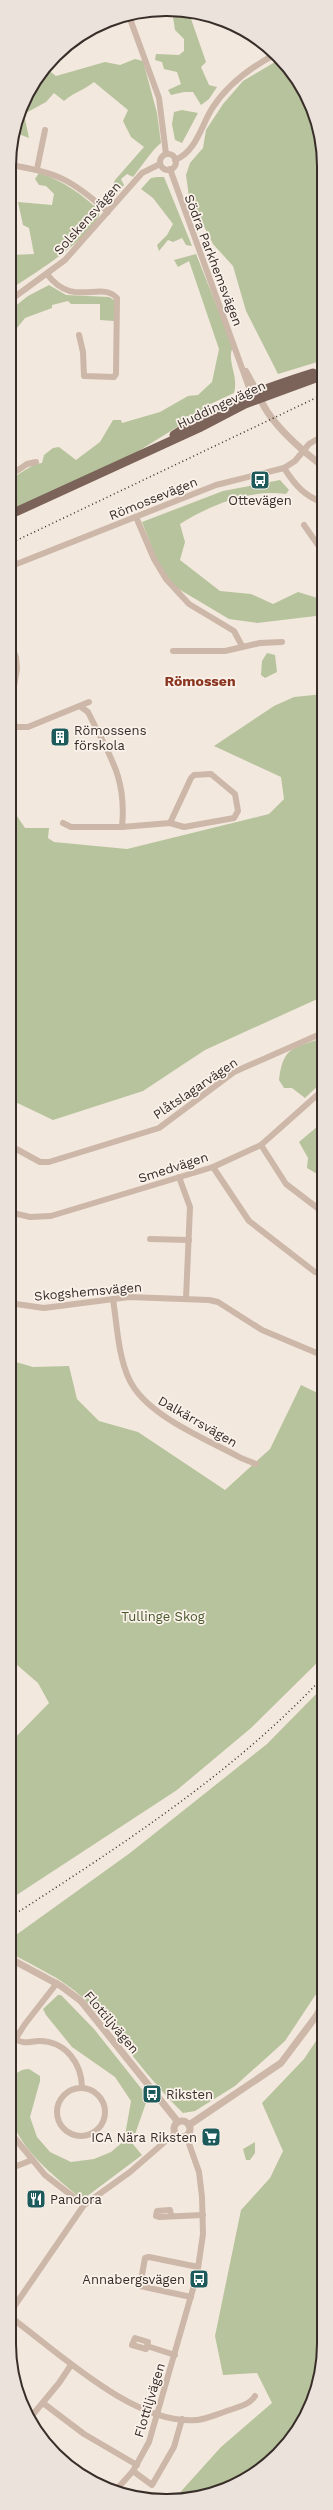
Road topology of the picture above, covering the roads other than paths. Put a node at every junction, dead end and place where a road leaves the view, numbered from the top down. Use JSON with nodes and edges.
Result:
{"nodes":[{"id":1,"x":131,"y":20,"type":"edge"},
{"id":2,"x":270,"y":57,"type":"edge"},
{"id":3,"x":45,"y":130,"type":"dead end"},
{"id":4,"x":166,"y":154,"type":"junction"},
{"id":5,"x":175,"y":160,"type":"junction"},
{"id":6,"x":160,"y":164,"type":"junction"},
{"id":7,"x":16,"y":166,"type":"edge"},
{"id":8,"x":37,"y":169,"type":"junction"},
{"id":9,"x":170,"y":169,"type":"junction"},
{"id":10,"x":108,"y":212,"type":"junction"},
{"id":11,"x":47,"y":274,"type":"junction"},
{"id":12,"x":16,"y":296,"type":"edge"},
{"id":13,"x":79,"y":335,"type":"dead end"},
{"id":14,"x":317,"y":372,"type":"edge"},
{"id":15,"x":317,"y":378,"type":"edge"},
{"id":16,"x":259,"y":400,"type":"junction"},
{"id":17,"x":317,"y":437,"type":"edge"},
{"id":18,"x":290,"y":439,"type":"junction"},
{"id":19,"x":303,"y":450,"type":"junction"},
{"id":20,"x":317,"y":461,"type":"edge"},
{"id":21,"x":36,"y":462,"type":"dead end"},
{"id":22,"x":284,"y":468,"type":"junction"},
{"id":23,"x":16,"y":471,"type":"edge"},
{"id":24,"x":317,"y":500,"type":"edge"},
{"id":25,"x":16,"y":512,"type":"edge"},
{"id":26,"x":136,"y":517,"type":"junction"},
{"id":27,"x":304,"y":525,"type":"dead end"},
{"id":28,"x":317,"y":544,"type":"edge"},
{"id":29,"x":16,"y":564,"type":"edge"},
{"id":30,"x":282,"y":642,"type":"dead end"},
{"id":31,"x":242,"y":646,"type":"junction"},
{"id":32,"x":172,"y":651,"type":"dead end"},
{"id":33,"x":89,"y":702,"type":"dead end"},
{"id":34,"x":81,"y":707,"type":"junction"},
{"id":35,"x":16,"y":726,"type":"edge"},
{"id":36,"x":170,"y":823,"type":"junction"},
{"id":37,"x":63,"y":824,"type":"dead end"},
{"id":38,"x":122,"y":827,"type":"junction"},
{"id":39,"x":317,"y":1035,"type":"edge"},
{"id":40,"x":317,"y":1095,"type":"edge"},
{"id":41,"x":261,"y":1145,"type":"junction"},
{"id":42,"x":16,"y":1148,"type":"edge"},
{"id":43,"x":213,"y":1167,"type":"junction"},
{"id":44,"x":179,"y":1177,"type":"junction"},
{"id":45,"x":317,"y":1208,"type":"edge"},
{"id":46,"x":16,"y":1214,"type":"edge"},
{"id":47,"x":150,"y":1239,"type":"dead end"},
{"id":48,"x":189,"y":1240,"type":"junction"},
{"id":49,"x":317,"y":1273,"type":"edge"},
{"id":50,"x":113,"y":1299,"type":"junction"},
{"id":51,"x":186,"y":1299,"type":"junction"},
{"id":52,"x":16,"y":1304,"type":"edge"},
{"id":53,"x":317,"y":1353,"type":"edge"},
{"id":54,"x":256,"y":1464,"type":"dead end"},
{"id":55,"x":16,"y":1962,"type":"edge"},
{"id":56,"x":57,"y":1983,"type":"junction"},
{"id":57,"x":317,"y":2015,"type":"edge"},
{"id":58,"x":16,"y":2039,"type":"joint"},
{"id":59,"x":82,"y":2088,"type":"junction"},
{"id":60,"x":178,"y":2122,"type":"junction"},
{"id":61,"x":189,"y":2125,"type":"junction"},
{"id":62,"x":175,"y":2133,"type":"junction"},
{"id":63,"x":186,"y":2135,"type":"junction"},
{"id":64,"x":16,"y":2140,"type":"edge"},
{"id":65,"x":32,"y":2160,"type":"junction"},
{"id":66,"x":16,"y":2166,"type":"edge"},
{"id":67,"x":84,"y":2205,"type":"junction"},
{"id":68,"x":203,"y":2215,"type":"junction"},
{"id":69,"x":171,"y":2216,"type":"dead end"},
{"id":70,"x":198,"y":2267,"type":"junction"},
{"id":71,"x":191,"y":2298,"type":"junction"},
{"id":72,"x":16,"y":2305,"type":"edge"},
{"id":73,"x":16,"y":2321,"type":"edge"},
{"id":74,"x":147,"y":2346,"type":"dead end"},
{"id":75,"x":175,"y":2355,"type":"junction"},
{"id":76,"x":71,"y":2365,"type":"junction"},
{"id":77,"x":255,"y":2396,"type":"dead end"},
{"id":78,"x":43,"y":2403,"type":"junction"},
{"id":79,"x":34,"y":2414,"type":"edge"},
{"id":80,"x":158,"y":2415,"type":"junction"},
{"id":81,"x":182,"y":2420,"type":"junction"},
{"id":82,"x":137,"y":2465,"type":"junction"},
{"id":83,"x":133,"y":2471,"type":"junction"},
{"id":84,"x":119,"y":2486,"type":"edge"}],
"edges":[{"from":1,"to":4,"type":"street"},
{"from":2,"to":5,"type":"street"},
{"from":3,"to":8,"type":"street"},
{"from":4,"to":5,"type":"street"},
{"from":4,"to":6,"type":"street"},
{"from":5,"to":9,"type":"street"},
{"from":6,"to":9,"type":"street"},
{"from":6,"to":10,"type":"street","name":"Solskensvägen"},
{"from":7,"to":8,"type":"street"},
{"from":8,"to":10,"type":"street"},
{"from":9,"to":16,"type":"street","name":"Södra Parkhemsvägen"},
{"from":10,"to":11,"type":"street","name":"Solskensvägen"},
{"from":11,"to":12,"type":"street","name":"Solskensvägen"},
{"from":11,"to":13,"type":"street"},
{"from":14,"to":16,"type":"main road","name":"Huddingevägen"},
{"from":15,"to":16,"type":"main road","name":"Huddingevägen"},
{"from":16,"to":18,"type":"street"},
{"from":16,"to":18,"type":"street"},
{"from":16,"to":25,"type":"main road","name":"Huddingevägen"},
{"from":17,"to":19,"type":"street","name":"Römossevägen"},
{"from":18,"to":19,"type":"street"},
{"from":19,"to":20,"type":"street"},
{"from":19,"to":22,"type":"street","name":"Römossevägen"},
{"from":21,"to":23,"type":"street"},
{"from":22,"to":24,"type":"street"},
{"from":22,"to":26,"type":"street","name":"Römossevägen"},
{"from":26,"to":29,"type":"street","name":"Römossevägen"},
{"from":26,"to":31,"type":"street"},
{"from":27,"to":28,"type":"street"},
{"from":30,"to":31,"type":"street"},
{"from":31,"to":32,"type":"street"},
{"from":33,"to":34,"type":"street"},
{"from":34,"to":35,"type":"street"},
{"from":34,"to":38,"type":"street"},
{"from":36,"to":36,"type":"street"},
{"from":36,"to":38,"type":"street"},
{"from":37,"to":38,"type":"street"},
{"from":39,"to":42,"type":"street","name":"Plåtslagarvägen"},
{"from":40,"to":41,"type":"street","name":"Smedvägen"},
{"from":41,"to":43,"type":"street","name":"Smedvägen"},
{"from":41,"to":45,"type":"street"},
{"from":43,"to":44,"type":"street","name":"Smedvägen"},
{"from":43,"to":49,"type":"street"},
{"from":44,"to":46,"type":"street","name":"Smedvägen"},
{"from":44,"to":48,"type":"street"},
{"from":47,"to":48,"type":"street"},
{"from":48,"to":51,"type":"street"},
{"from":50,"to":51,"type":"street","name":"Skogshemsvägen"},
{"from":50,"to":52,"type":"street","name":"Skogshemsvägen"},
{"from":50,"to":54,"type":"street","name":"Dalkärrsvägen"},
{"from":51,"to":53,"type":"street","name":"Skogshemsvägen"},
{"from":55,"to":56,"type":"street","name":"Flottiljvägen"},
{"from":56,"to":58,"type":"street"},
{"from":56,"to":60,"type":"street","name":"Flottiljvägen"},
{"from":57,"to":61,"type":"street"},
{"from":58,"to":59,"type":"street"},
{"from":59,"to":59,"type":"street"},
{"from":60,"to":61,"type":"street"},
{"from":60,"to":62,"type":"street"},
{"from":61,"to":63,"type":"street"},
{"from":62,"to":63,"type":"street"},
{"from":62,"to":67,"type":"street"},
{"from":63,"to":68,"type":"street","name":"Flottiljvägen"},
{"from":64,"to":65,"type":"street"},
{"from":65,"to":66,"type":"street"},
{"from":65,"to":67,"type":"street"},
{"from":67,"to":72,"type":"street"},
{"from":68,"to":69,"type":"street"},
{"from":68,"to":70,"type":"street","name":"Flottiljvägen"},
{"from":70,"to":71,"type":"street","name":"Flottiljvägen"},
{"from":70,"to":71,"type":"street"},
{"from":71,"to":75,"type":"street","name":"Flottiljvägen"},
{"from":73,"to":76,"type":"street"},
{"from":74,"to":75,"type":"street","name":"Flottiljvägen"},
{"from":75,"to":80,"type":"street","name":"Flottiljvägen"},
{"from":76,"to":78,"type":"street"},
{"from":76,"to":80,"type":"street"},
{"from":77,"to":81,"type":"street"},
{"from":78,"to":79,"type":"street"},
{"from":78,"to":82,"type":"street"},
{"from":80,"to":81,"type":"street"},
{"from":80,"to":82,"type":"street","name":"Flottiljvägen"},
{"from":81,"to":83,"type":"street"},
{"from":82,"to":83,"type":"street","name":"Flottiljvägen"},
{"from":83,"to":84,"type":"street","name":"Flottiljvägen"}]}
